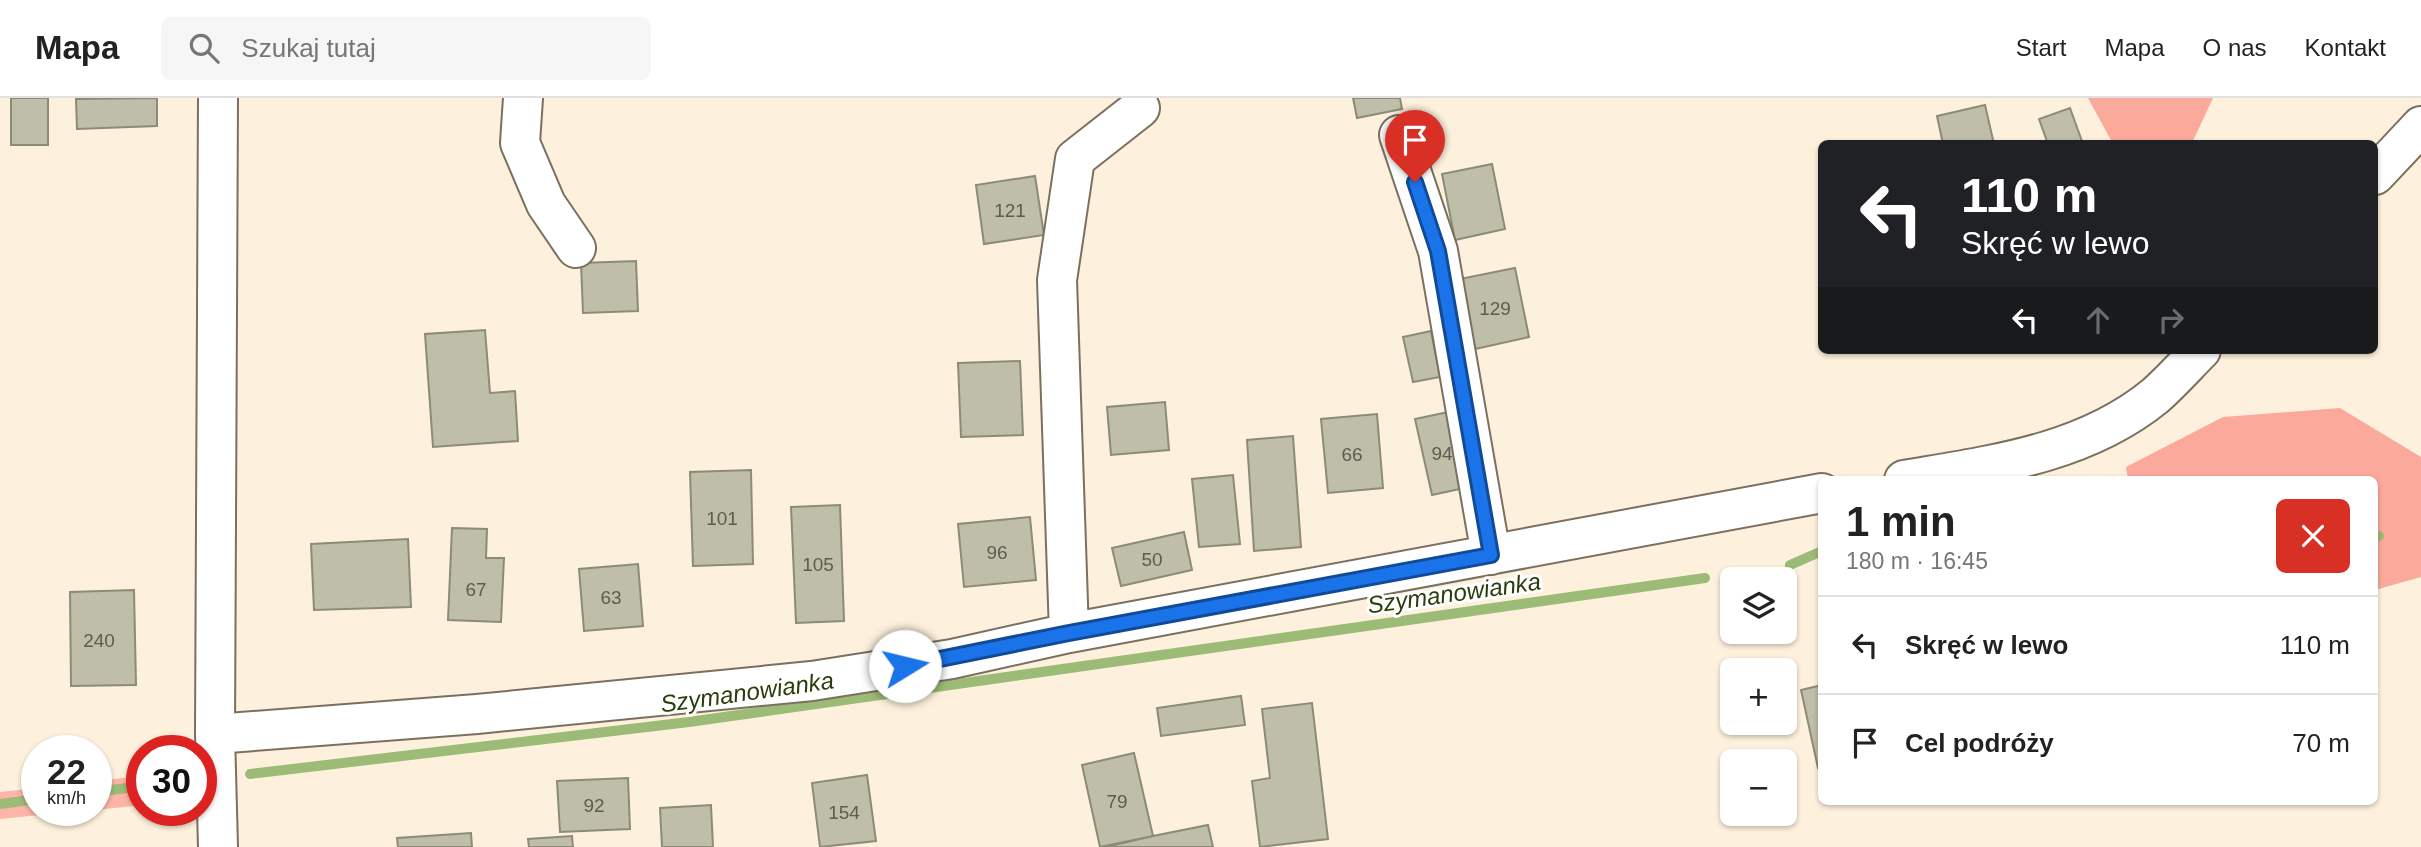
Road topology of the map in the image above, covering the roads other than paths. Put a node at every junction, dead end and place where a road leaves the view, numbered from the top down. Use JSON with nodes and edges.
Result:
{"nodes":[{"id":1,"x":218,"y":98,"type":"edge"},
{"id":2,"x":523,"y":98,"type":"edge"},
{"id":3,"x":1140,"y":108,"type":"dead end"},
{"id":4,"x":2421,"y":126,"type":"edge"},
{"id":5,"x":1399,"y":135,"type":"dead end"},
{"id":6,"x":2378,"y":172,"type":"edge"},
{"id":7,"x":576,"y":247,"type":"dead end"},
{"id":8,"x":2197,"y":354,"type":"edge"},
{"id":9,"x":1928,"y":476,"type":"edge"},
{"id":10,"x":1818,"y":494,"type":"edge"},
{"id":11,"x":1491,"y":555,"type":"junction"},
{"id":12,"x":1069,"y":633,"type":"junction"},
{"id":13,"x":215,"y":734,"type":"junction"},
{"id":14,"x":218,"y":847,"type":"edge"}],
"edges":[{"from":1,"to":13,"type":"street"},
{"from":2,"to":7,"type":"street"},
{"from":3,"to":12,"type":"street"},
{"from":4,"to":6,"type":"street"},
{"from":5,"to":11,"type":"street"},
{"from":8,"to":9,"type":"street"},
{"from":10,"to":11,"type":"street"},
{"from":11,"to":12,"type":"street"},
{"from":12,"to":13,"type":"street"},
{"from":13,"to":14,"type":"street"}]}
